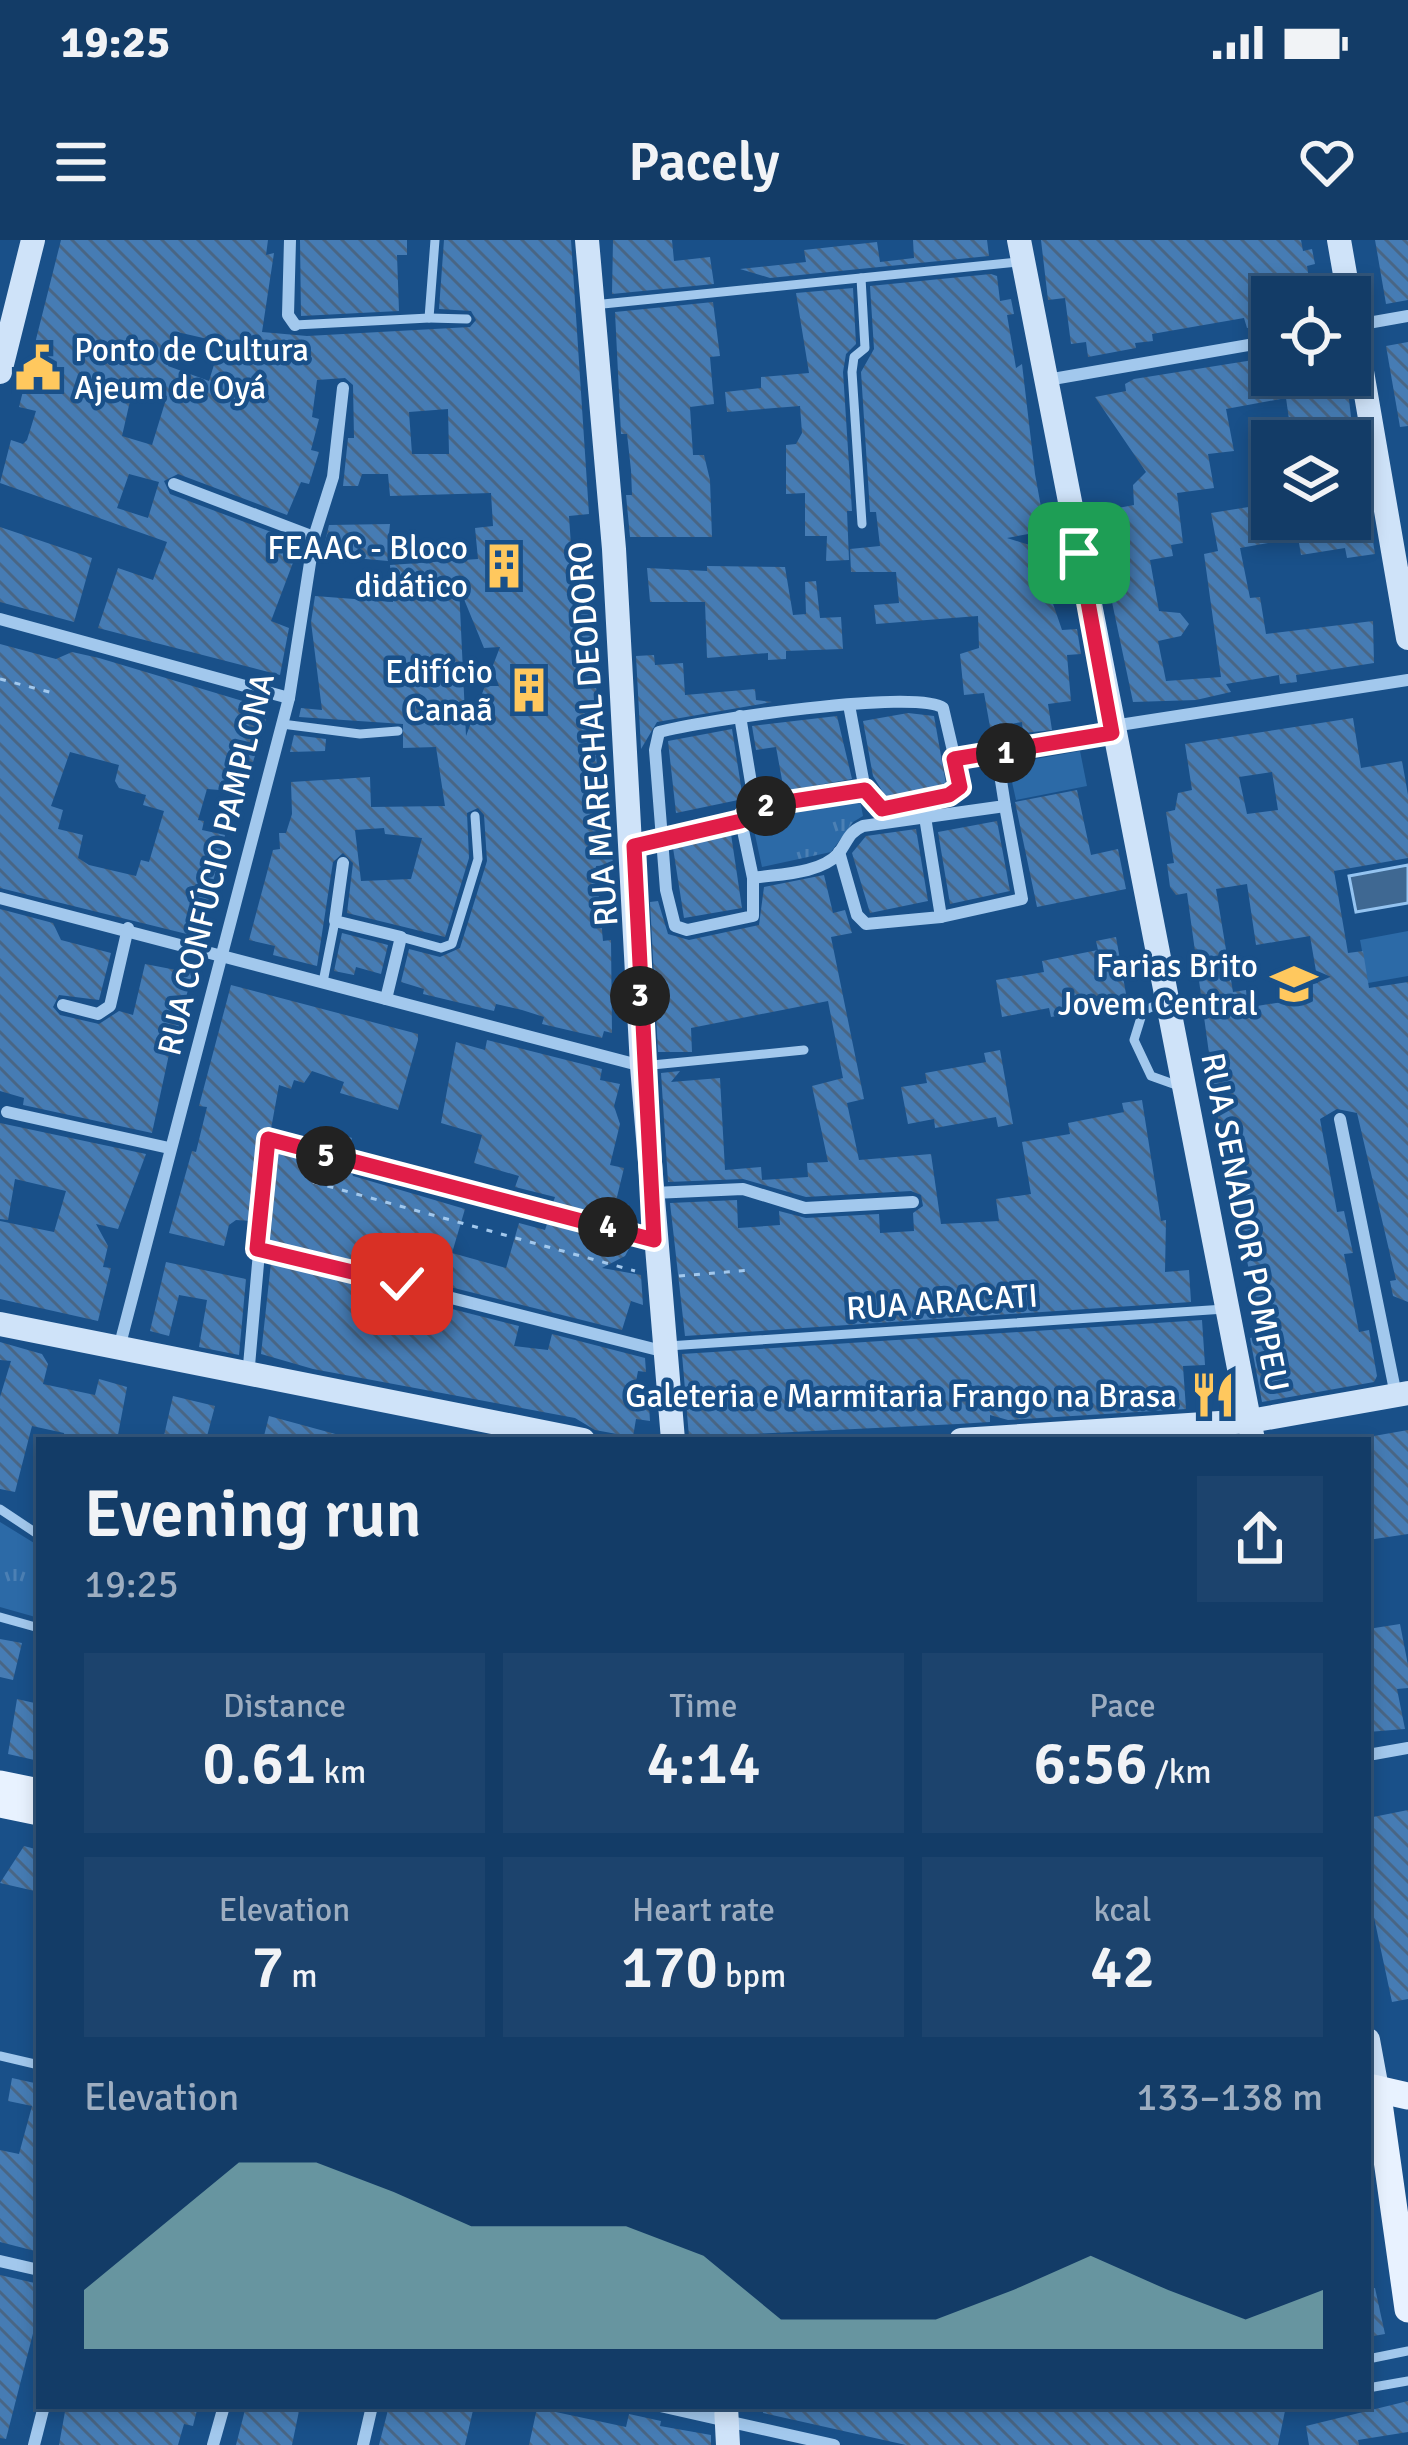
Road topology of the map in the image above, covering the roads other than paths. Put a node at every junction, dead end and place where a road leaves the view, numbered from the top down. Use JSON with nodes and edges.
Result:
{"nodes":[{"id":1,"x":34,"y":240,"type":"edge"},
{"id":2,"x":290,"y":240,"type":"edge"},
{"id":3,"x":435,"y":240,"type":"edge"},
{"id":4,"x":587,"y":240,"type":"edge"},
{"id":5,"x":1339,"y":240,"type":"edge"},
{"id":6,"x":1021,"y":251,"type":"edge"},
{"id":7,"x":1345,"y":276,"type":"edge"},
{"id":8,"x":861,"y":278,"type":"junction"},
{"id":9,"x":592,"y":305,"type":"junction"},
{"id":10,"x":1371,"y":314,"type":"edge"},
{"id":11,"x":1408,"y":316,"type":"edge"},
{"id":12,"x":429,"y":318,"type":"junction"},
{"id":13,"x":466,"y":319,"type":"dead end"},
{"id":14,"x":295,"y":325,"type":"joint"},
{"id":15,"x":1251,"y":344,"type":"edge"},
{"id":16,"x":0,"y":372,"type":"edge"},
{"id":17,"x":1046,"y":381,"type":"junction"},
{"id":18,"x":343,"y":388,"type":"dead end"},
{"id":19,"x":1366,"y":396,"type":"edge"},
{"id":20,"x":174,"y":484,"type":"dead end"},
{"id":21,"x":862,"y":524,"type":"dead end"},
{"id":22,"x":314,"y":538,"type":"junction"},
{"id":23,"x":0,"y":619,"type":"edge"},
{"id":24,"x":1408,"y":638,"type":"edge"},
{"id":25,"x":1408,"y":680,"type":"edge"},
{"id":26,"x":289,"y":698,"type":"junction"},
{"id":27,"x":849,"y":705,"type":"junction"},
{"id":28,"x":740,"y":716,"type":"junction"},
{"id":29,"x":281,"y":724,"type":"junction"},
{"id":30,"x":1112,"y":729,"type":"junction"},
{"id":31,"x":398,"y":731,"type":"dead end"},
{"id":32,"x":997,"y":755,"type":"junction"},
{"id":33,"x":954,"y":759,"type":"junction"},
{"id":34,"x":865,"y":790,"type":"junction"},
{"id":35,"x":1005,"y":806,"type":"junction"},
{"id":36,"x":754,"y":807,"type":"junction"},
{"id":37,"x":475,"y":816,"type":"dead end"},
{"id":38,"x":926,"y":817,"type":"junction"},
{"id":39,"x":741,"y":821,"type":"junction"},
{"id":40,"x":663,"y":841,"type":"junction"},
{"id":41,"x":641,"y":845,"type":"junction"},
{"id":42,"x":839,"y":852,"type":"junction"},
{"id":43,"x":343,"y":863,"type":"dead end"},
{"id":44,"x":753,"y":878,"type":"junction"},
{"id":45,"x":0,"y":898,"type":"edge"},
{"id":46,"x":941,"y":917,"type":"junction"},
{"id":47,"x":335,"y":921,"type":"junction"},
{"id":48,"x":128,"y":928,"type":"junction"},
{"id":49,"x":401,"y":937,"type":"junction"},
{"id":50,"x":220,"y":958,"type":"junction"},
{"id":51,"x":323,"y":982,"type":"junction"},
{"id":52,"x":386,"y":999,"type":"junction"},
{"id":53,"x":1165,"y":1001,"type":"junction"},
{"id":54,"x":63,"y":1005,"type":"dead end"},
{"id":55,"x":804,"y":1050,"type":"dead end"},
{"id":56,"x":643,"y":1066,"type":"junction"},
{"id":57,"x":1182,"y":1086,"type":"junction"},
{"id":58,"x":8,"y":1112,"type":"dead end"},
{"id":59,"x":1340,"y":1119,"type":"dead end"},
{"id":60,"x":268,"y":1139,"type":"road end"},
{"id":61,"x":169,"y":1148,"type":"junction"},
{"id":62,"x":359,"y":1165,"type":"road end"},
{"id":63,"x":651,"y":1193,"type":"junction"},
{"id":64,"x":913,"y":1202,"type":"dead end"},
{"id":65,"x":654,"y":1240,"type":"junction"},
{"id":66,"x":257,"y":1249,"type":"junction"},
{"id":67,"x":1225,"y":1309,"type":"junction"},
{"id":68,"x":0,"y":1324,"type":"edge"},
{"id":69,"x":662,"y":1348,"type":"junction"},
{"id":70,"x":119,"y":1350,"type":"junction"},
{"id":71,"x":248,"y":1377,"type":"junction"},
{"id":72,"x":1402,"y":1394,"type":"edge"},
{"id":73,"x":1252,"y":1430,"type":"edge"},
{"id":74,"x":1170,"y":1434,"type":"edge"},
{"id":75,"x":567,"y":1437,"type":"edge"},
{"id":76,"x":673,"y":1437,"type":"edge"},
{"id":77,"x":1066,"y":1437,"type":"edge"},
{"id":78,"x":0,"y":1509,"type":"edge"},
{"id":79,"x":36,"y":1533,"type":"edge"},
{"id":80,"x":0,"y":1617,"type":"edge"},
{"id":81,"x":36,"y":1627,"type":"edge"},
{"id":82,"x":1408,"y":1748,"type":"edge"},
{"id":83,"x":1371,"y":1754,"type":"edge"},
{"id":84,"x":0,"y":1784,"type":"edge"},
{"id":85,"x":36,"y":1791,"type":"edge"},
{"id":86,"x":0,"y":1804,"type":"edge"},
{"id":87,"x":36,"y":1811,"type":"edge"},
{"id":88,"x":0,"y":2056,"type":"edge"},
{"id":89,"x":1371,"y":2056,"type":"edge"},
{"id":90,"x":36,"y":2064,"type":"edge"},
{"id":91,"x":1408,"y":2096,"type":"edge"},
{"id":92,"x":1380,"y":2102,"type":"edge"},
{"id":93,"x":1388,"y":2170,"type":"junction"},
{"id":94,"x":1408,"y":2209,"type":"edge"},
{"id":95,"x":0,"y":2261,"type":"edge"},
{"id":96,"x":36,"y":2269,"type":"edge"},
{"id":97,"x":1408,"y":2309,"type":"edge"},
{"id":98,"x":1408,"y":2351,"type":"edge"},
{"id":99,"x":1371,"y":2358,"type":"edge"},
{"id":100,"x":1408,"y":2381,"type":"edge"},
{"id":101,"x":1371,"y":2387,"type":"edge"},
{"id":102,"x":43,"y":2409,"type":"edge"},
{"id":103,"x":223,"y":2409,"type":"edge"},
{"id":104,"x":371,"y":2409,"type":"edge"},
{"id":105,"x":671,"y":2409,"type":"edge"},
{"id":106,"x":727,"y":2424,"type":"edge"},
{"id":107,"x":34,"y":2445,"type":"edge"},
{"id":108,"x":213,"y":2445,"type":"edge"},
{"id":109,"x":363,"y":2445,"type":"edge"},
{"id":110,"x":834,"y":2445,"type":"edge"}],
"edges":[{"from":1,"to":16,"type":"street"},
{"from":2,"to":14,"type":"street"},
{"from":3,"to":12,"type":"lane"},
{"from":4,"to":9,"type":"street","name":"RUA MARECHAL DEODORO"},
{"from":5,"to":7,"type":"street"},
{"from":6,"to":8,"type":"lane"},
{"from":6,"to":17,"type":"street","name":"RUA SENADOR POMPEU"},
{"from":8,"to":9,"type":"lane"},
{"from":8,"to":21,"type":"lane"},
{"from":9,"to":41,"type":"street","name":"RUA MARECHAL DEODORO"},
{"from":10,"to":11,"type":"street"},
{"from":12,"to":13,"type":"lane"},
{"from":12,"to":14,"type":"lane"},
{"from":15,"to":17,"type":"street"},
{"from":17,"to":30,"type":"street","name":"RUA SENADOR POMPEU"},
{"from":18,"to":22,"type":"street","name":"RUA CONFÚCIO PAMPLONA"},
{"from":19,"to":24,"type":"street"},
{"from":20,"to":22,"type":"street"},
{"from":22,"to":26,"type":"street","name":"RUA CONFÚCIO PAMPLONA"},
{"from":23,"to":26,"type":"street"},
{"from":25,"to":30,"type":"street"},
{"from":26,"to":29,"type":"street","name":"RUA CONFÚCIO PAMPLONA"},
{"from":27,"to":28,"type":"street"},
{"from":27,"to":33,"type":"street"},
{"from":27,"to":34,"type":"street"},
{"from":28,"to":36,"type":"street"},
{"from":28,"to":40,"type":"street"},
{"from":29,"to":31,"type":"lane"},
{"from":29,"to":50,"type":"street","name":"RUA CONFÚCIO PAMPLONA"},
{"from":30,"to":32,"type":"street"},
{"from":30,"to":53,"type":"street","name":"RUA SENADOR POMPEU"},
{"from":32,"to":33,"type":"street"},
{"from":32,"to":35,"type":"street"},
{"from":33,"to":34,"type":"street"},
{"from":34,"to":36,"type":"street"},
{"from":35,"to":38,"type":"street"},
{"from":35,"to":46,"type":"street"},
{"from":36,"to":39,"type":"street"},
{"from":37,"to":49,"type":"lane"},
{"from":38,"to":42,"type":"street"},
{"from":38,"to":46,"type":"street"},
{"from":39,"to":40,"type":"street"},
{"from":39,"to":44,"type":"street"},
{"from":40,"to":41,"type":"street"},
{"from":40,"to":44,"type":"street"},
{"from":41,"to":56,"type":"street","name":"RUA MARECHAL DEODORO"},
{"from":42,"to":44,"type":"street"},
{"from":42,"to":46,"type":"street"},
{"from":43,"to":47,"type":"street"},
{"from":45,"to":48,"type":"street"},
{"from":47,"to":49,"type":"street"},
{"from":47,"to":51,"type":"lane"},
{"from":48,"to":50,"type":"street"},
{"from":48,"to":54,"type":"street"},
{"from":49,"to":52,"type":"street"},
{"from":50,"to":51,"type":"street"},
{"from":50,"to":61,"type":"street","name":"RUA CONFÚCIO PAMPLONA"},
{"from":51,"to":52,"type":"street"},
{"from":52,"to":56,"type":"street"},
{"from":53,"to":57,"type":"street","name":"RUA SENADOR POMPEU"},
{"from":53,"to":57,"type":"lane"},
{"from":55,"to":56,"type":"lane"},
{"from":56,"to":63,"type":"street","name":"RUA MARECHAL DEODORO"},
{"from":57,"to":67,"type":"street","name":"RUA SENADOR POMPEU"},
{"from":58,"to":61,"type":"street"},
{"from":59,"to":72,"type":"street"},
{"from":60,"to":66,"type":"street"},
{"from":61,"to":70,"type":"street","name":"RUA CONFÚCIO PAMPLONA"},
{"from":62,"to":65,"type":"street"},
{"from":63,"to":64,"type":"street"},
{"from":63,"to":65,"type":"street","name":"RUA MARECHAL DEODORO"},
{"from":65,"to":69,"type":"street","name":"RUA MARECHAL DEODORO"},
{"from":66,"to":69,"type":"street"},
{"from":66,"to":71,"type":"street"},
{"from":67,"to":69,"type":"lane","name":"RUA ARACATI"},
{"from":67,"to":73,"type":"street","name":"RUA SENADOR POMPEU"},
{"from":68,"to":70,"type":"street"},
{"from":69,"to":76,"type":"street","name":"RUA MARECHAL DEODORO"},
{"from":70,"to":71,"type":"street"},
{"from":71,"to":75,"type":"street"},
{"from":72,"to":73,"type":"street"},
{"from":73,"to":74,"type":"street"},
{"from":74,"to":77,"type":"street"},
{"from":78,"to":79,"type":"lane"},
{"from":80,"to":81,"type":"lane"},
{"from":82,"to":83,"type":"street"},
{"from":84,"to":85,"type":"main road"},
{"from":86,"to":87,"type":"main road"},
{"from":88,"to":90,"type":"lane"},
{"from":89,"to":92,"type":"street"},
{"from":91,"to":92,"type":"main road"},
{"from":92,"to":93,"type":"main road"},
{"from":93,"to":94,"type":"main road"},
{"from":93,"to":97,"type":"main road"},
{"from":95,"to":96,"type":"street"},
{"from":98,"to":99,"type":"lane"},
{"from":100,"to":101,"type":"lane"},
{"from":102,"to":107,"type":"street"},
{"from":103,"to":108,"type":"street"},
{"from":104,"to":109,"type":"street"},
{"from":105,"to":106,"type":"street"},
{"from":106,"to":110,"type":"street"}]}
